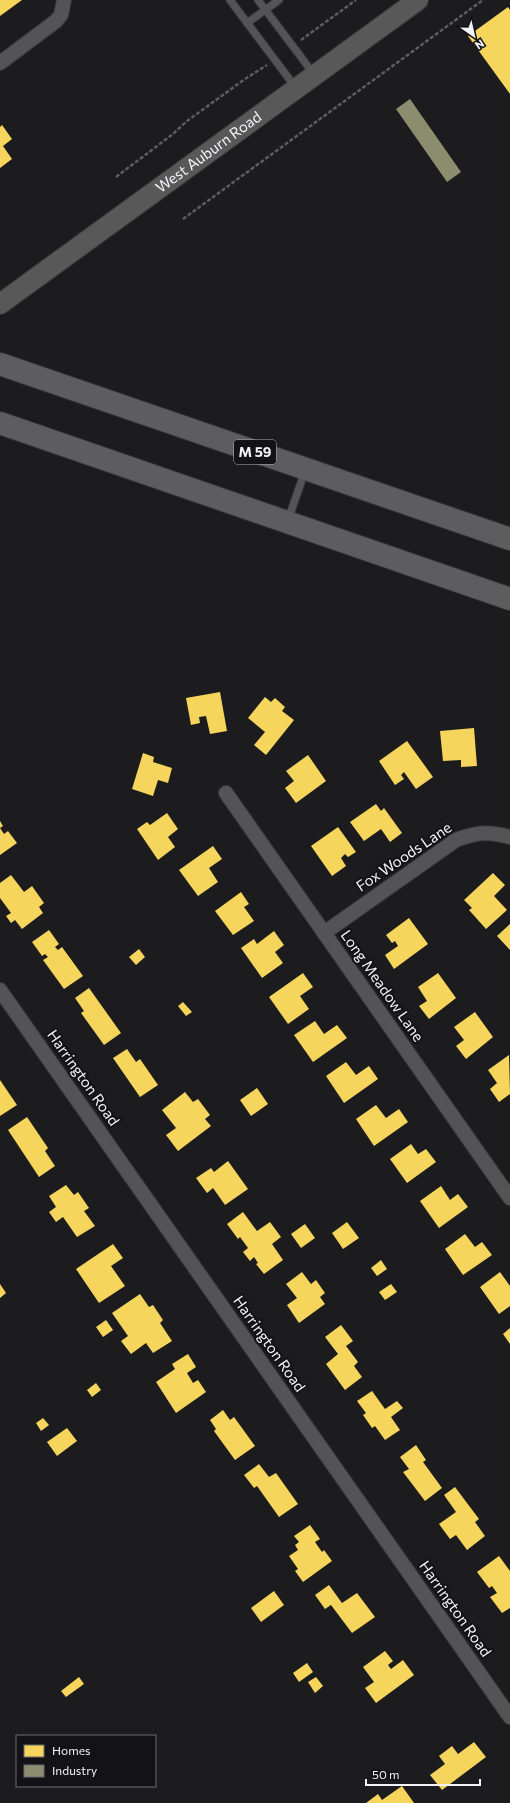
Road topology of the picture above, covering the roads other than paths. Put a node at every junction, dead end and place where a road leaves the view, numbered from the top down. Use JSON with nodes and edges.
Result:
{"nodes":[{"id":1,"x":230,"y":0,"type":"edge"},
{"id":2,"x":258,"y":0,"type":"edge"},
{"id":3,"x":279,"y":0,"type":"edge"},
{"id":4,"x":418,"y":0,"type":"edge"},
{"id":5,"x":64,"y":4,"type":"edge"},
{"id":6,"x":266,"y":10,"type":"junction"},
{"id":7,"x":247,"y":23,"type":"junction"},
{"id":8,"x":0,"y":63,"type":"edge"},
{"id":9,"x":315,"y":75,"type":"junction"},
{"id":10,"x":296,"y":89,"type":"junction"},
{"id":11,"x":2,"y":302,"type":"edge"},
{"id":12,"x":0,"y":364,"type":"edge"},
{"id":13,"x":0,"y":423,"type":"edge"},
{"id":14,"x":305,"y":469,"type":"junction"},
{"id":15,"x":287,"y":522,"type":"junction"},
{"id":16,"x":510,"y":540,"type":"edge"},
{"id":17,"x":510,"y":599,"type":"edge"},
{"id":18,"x":226,"y":793,"type":"dead end"},
{"id":19,"x":510,"y":838,"type":"edge"},
{"id":20,"x":324,"y":933,"type":"junction"},
{"id":21,"x":0,"y":990,"type":"edge"},
{"id":22,"x":510,"y":1198,"type":"edge"},
{"id":23,"x":510,"y":1717,"type":"edge"}],
"edges":[{"from":1,"to":7,"type":"lane"},
{"from":2,"to":6,"type":"lane"},
{"from":3,"to":6,"type":"lane"},
{"from":4,"to":9,"type":"main road","name":"West Auburn Road"},
{"from":5,"to":8,"type":"street"},
{"from":6,"to":7,"type":"lane"},
{"from":6,"to":9,"type":"lane"},
{"from":7,"to":10,"type":"lane"},
{"from":9,"to":10,"type":"main road","name":"West Auburn Road"},
{"from":10,"to":11,"type":"main road","name":"West Auburn Road"},
{"from":12,"to":14,"type":"highway","number":"M 59"},
{"from":13,"to":15,"type":"highway"},
{"from":14,"to":15,"type":"lane"},
{"from":14,"to":16,"type":"highway","number":"M 59"},
{"from":15,"to":17,"type":"highway"},
{"from":18,"to":20,"type":"street","name":"Long Meadow Lane"},
{"from":19,"to":20,"type":"street","name":"Fox Woods Lane"},
{"from":20,"to":22,"type":"street","name":"Long Meadow Lane"},
{"from":21,"to":23,"type":"street","name":"Harrington Road"}]}
